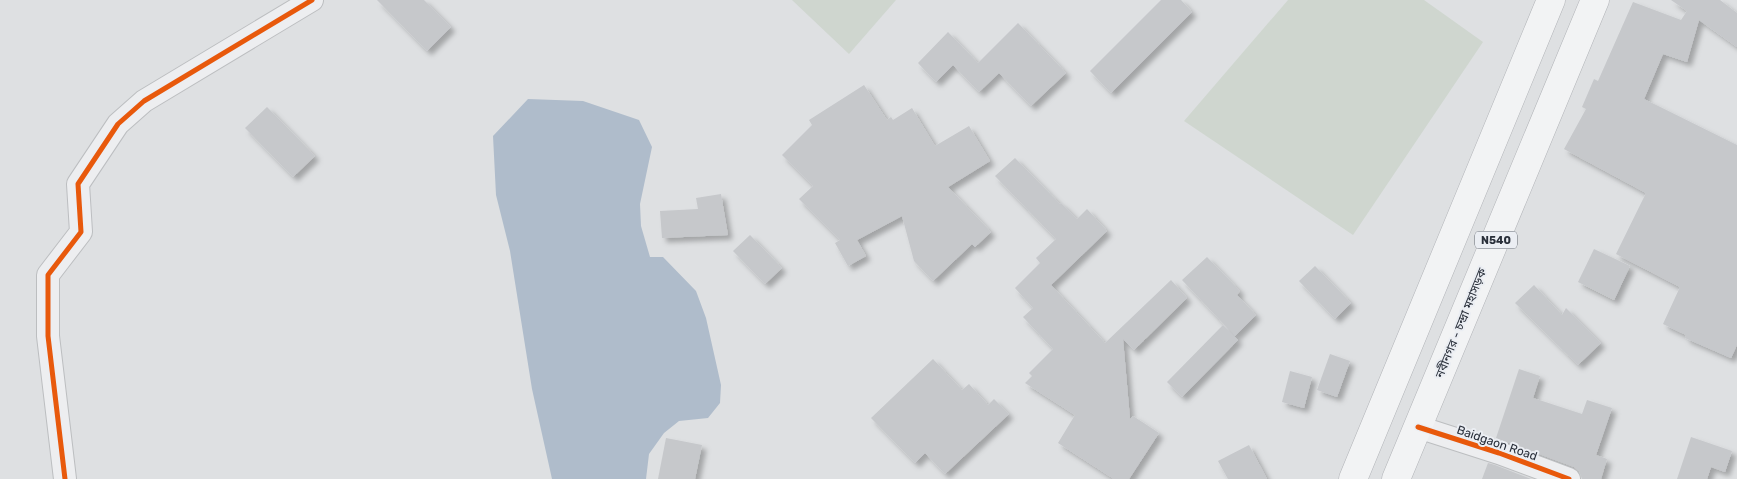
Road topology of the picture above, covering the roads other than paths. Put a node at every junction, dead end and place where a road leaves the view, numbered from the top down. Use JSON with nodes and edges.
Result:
{"nodes":[{"id":1,"x":312,"y":0,"type":"edge"},
{"id":2,"x":1551,"y":0,"type":"edge"},
{"id":3,"x":1595,"y":0,"type":"edge"},
{"id":4,"x":1418,"y":428,"type":"junction"},
{"id":5,"x":65,"y":479,"type":"edge"},
{"id":6,"x":1353,"y":479,"type":"edge"},
{"id":7,"x":1396,"y":479,"type":"edge"},
{"id":8,"x":1569,"y":479,"type":"edge"}],
"edges":[{"from":1,"to":5,"type":"street"},
{"from":2,"to":6,"type":"highway","number":"N540"},
{"from":3,"to":4,"type":"highway","name":"নবীনগর - চন্দ্রা মহাসড়ক","number":"N540"},
{"from":4,"to":7,"type":"highway","name":"নবীনগর - চন্দ্রা মহাসড়ক","number":"N540"},
{"from":4,"to":8,"type":"street","name":"Baidgaon Road"}]}
